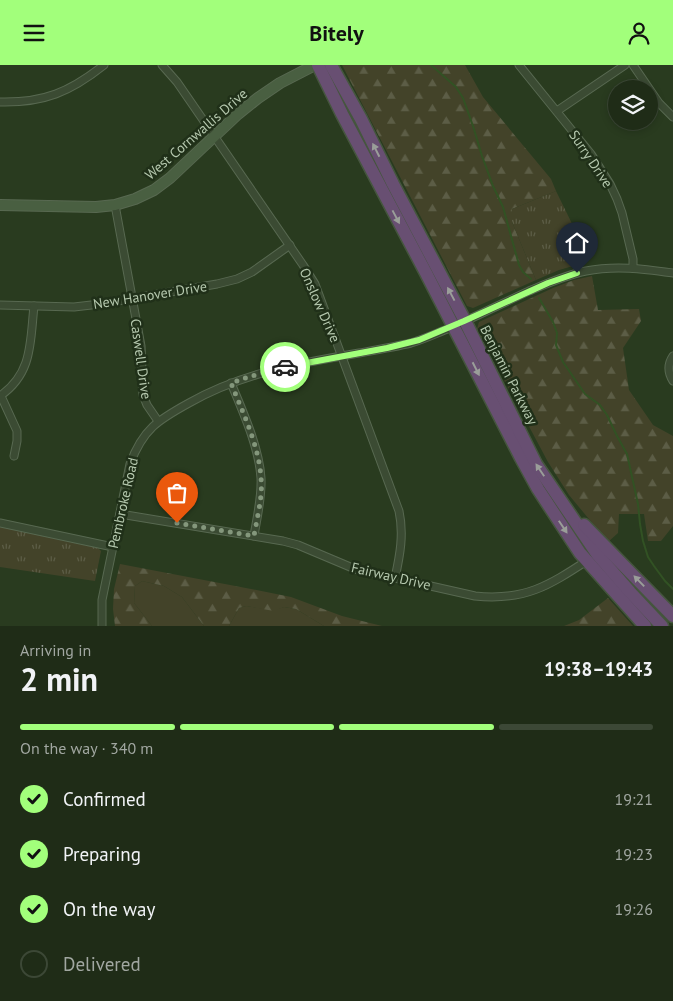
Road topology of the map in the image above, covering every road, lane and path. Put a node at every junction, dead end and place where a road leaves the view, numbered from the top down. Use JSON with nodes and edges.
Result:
{"nodes":[{"id":1,"x":104,"y":65,"type":"edge"},
{"id":2,"x":162,"y":65,"type":"edge"},
{"id":3,"x":316,"y":65,"type":"edge"},
{"id":4,"x":331,"y":65,"type":"edge"},
{"id":5,"x":519,"y":65,"type":"edge"},
{"id":6,"x":626,"y":65,"type":"edge"},
{"id":7,"x":633,"y":65,"type":"edge"},
{"id":8,"x":0,"y":102,"type":"edge"},
{"id":9,"x":557,"y":111,"type":"junction"},
{"id":10,"x":673,"y":117,"type":"edge"},
{"id":11,"x":214,"y":136,"type":"junction"},
{"id":12,"x":0,"y":205,"type":"edge"},
{"id":13,"x":115,"y":205,"type":"junction"},
{"id":14,"x":290,"y":245,"type":"junction"},
{"id":15,"x":633,"y":268,"type":"junction"},
{"id":16,"x":673,"y":273,"type":"edge"},
{"id":17,"x":133,"y":299,"type":"junction"},
{"id":18,"x":0,"y":305,"type":"edge"},
{"id":19,"x":34,"y":306,"type":"junction"},
{"id":20,"x":459,"y":323,"type":"junction"},
{"id":21,"x":342,"y":356,"type":"junction"},
{"id":22,"x":673,"y":356,"type":"edge"},
{"id":23,"x":673,"y":381,"type":"edge"},
{"id":24,"x":231,"y":383,"type":"junction"},
{"id":25,"x":1,"y":396,"type":"edge"},
{"id":26,"x":158,"y":421,"type":"junction"},
{"id":27,"x":14,"y":456,"type":"dead end"},
{"id":28,"x":559,"y":498,"type":"junction"},
{"id":29,"x":120,"y":513,"type":"junction"},
{"id":30,"x":0,"y":523,"type":"edge"},
{"id":31,"x":254,"y":536,"type":"junction"},
{"id":32,"x":113,"y":547,"type":"junction"},
{"id":33,"x":592,"y":557,"type":"junction"},
{"id":34,"x":395,"y":578,"type":"junction"},
{"id":35,"x":673,"y":616,"type":"edge"},
{"id":36,"x":102,"y":626,"type":"edge"},
{"id":37,"x":645,"y":626,"type":"edge"},
{"id":38,"x":662,"y":626,"type":"edge"}],
"edges":[{"from":1,"to":8,"type":"street"},
{"from":2,"to":11,"type":"street","name":"Onslow Drive"},
{"from":3,"to":11,"type":"street","name":"West Cornwallis Drive"},
{"from":3,"to":20,"type":"highway","name":"Benjamin Parkway","one_way":true},
{"from":20,"to":4,"type":"highway","name":"Benjamin Parkway","one_way":true},
{"from":5,"to":9,"type":"street","name":"Surry Drive"},
{"from":6,"to":9,"type":"street"},
{"from":7,"to":10,"type":"street"},
{"from":9,"to":15,"type":"street","name":"Surry Drive"},
{"from":11,"to":13,"type":"street","name":"West Cornwallis Drive"},
{"from":11,"to":14,"type":"street","name":"Onslow Drive"},
{"from":12,"to":13,"type":"street","name":"West Cornwallis Drive"},
{"from":13,"to":17,"type":"street","name":"Caswell Drive"},
{"from":14,"to":17,"type":"street","name":"New Hanover Drive"},
{"from":14,"to":21,"type":"street","name":"Onslow Drive"},
{"from":15,"to":16,"type":"street","name":"Pembroke Road"},
{"from":15,"to":20,"type":"street","name":"Pembroke Road"},
{"from":17,"to":19,"type":"street","name":"New Hanover Drive"},
{"from":17,"to":26,"type":"street","name":"Caswell Drive"},
{"from":18,"to":19,"type":"street","name":"New Hanover Drive"},
{"from":19,"to":25,"type":"street"},
{"from":20,"to":21,"type":"street","name":"Pembroke Road"},
{"from":28,"to":20,"type":"highway","name":"Benjamin Parkway","one_way":true},
{"from":20,"to":33,"type":"highway","name":"Benjamin Parkway","one_way":true},
{"from":21,"to":24,"type":"street","name":"Pembroke Road"},
{"from":21,"to":34,"type":"street","name":"Onslow Drive"},
{"from":22,"to":23,"type":"street"},
{"from":24,"to":26,"type":"street","name":"Pembroke Road"},
{"from":24,"to":31,"type":"street"},
{"from":25,"to":27,"type":"street"},
{"from":26,"to":29,"type":"street","name":"Pembroke Road"},
{"from":28,"to":33,"type":"highway","name":"Benjamin Parkway"},
{"from":35,"to":28,"type":"highway","one_way":true},
{"from":29,"to":31,"type":"street","name":"Fairway Drive"},
{"from":29,"to":32,"type":"street","name":"Pembroke Road"},
{"from":30,"to":32,"type":"street"},
{"from":31,"to":34,"type":"street","name":"Fairway Drive"},
{"from":32,"to":36,"type":"street","name":"Pembroke Road"},
{"from":33,"to":34,"type":"street","name":"Fairway Drive"},
{"from":33,"to":37,"type":"highway","name":"Benjamin Parkway"},
{"from":33,"to":38,"type":"highway","name":"Benjamin Parkway"}]}
